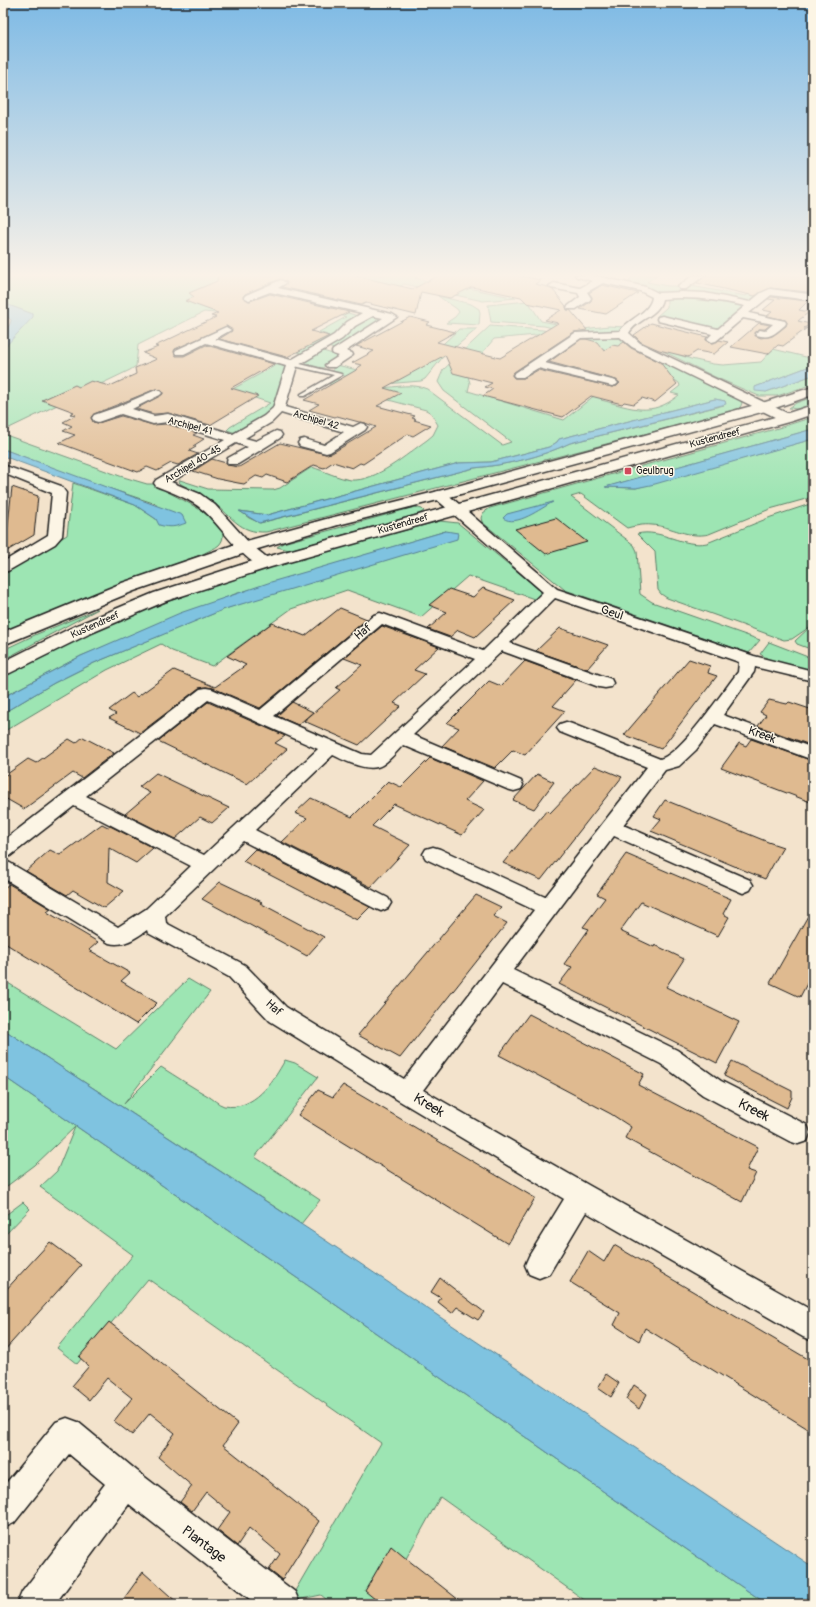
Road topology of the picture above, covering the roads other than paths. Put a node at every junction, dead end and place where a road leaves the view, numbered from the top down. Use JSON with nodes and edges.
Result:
{"nodes":[{"id":1,"x":184,"y":350,"type":"edge"},
{"id":2,"x":242,"y":350,"type":"edge"},
{"id":3,"x":318,"y":350,"type":"edge"},
{"id":4,"x":329,"y":350,"type":"edge"},
{"id":5,"x":340,"y":350,"type":"edge"},
{"id":6,"x":557,"y":350,"type":"edge"},
{"id":7,"x":646,"y":350,"type":"edge"},
{"id":8,"x":180,"y":352,"type":"dead end"},
{"id":9,"x":337,"y":352,"type":"junction"},
{"id":10,"x":292,"y":364,"type":"junction"},
{"id":11,"x":536,"y":364,"type":"junction"},
{"id":12,"x":331,"y":366,"type":"dead end"},
{"id":13,"x":519,"y":375,"type":"dead end"},
{"id":14,"x":612,"y":383,"type":"dead end"},
{"id":15,"x":813,"y":391,"type":"edge"},
{"id":16,"x":156,"y":393,"type":"dead end"},
{"id":17,"x":303,"y":395,"type":"dead end"},
{"id":18,"x":764,"y":407,"type":"junction"},
{"id":19,"x":279,"y":409,"type":"junction"},
{"id":20,"x":813,"y":409,"type":"edge"},
{"id":21,"x":121,"y":410,"type":"junction"},
{"id":22,"x":98,"y":418,"type":"dead end"},
{"id":23,"x":787,"y":418,"type":"junction"},
{"id":24,"x":276,"y":435,"type":"dead end"},
{"id":25,"x":235,"y":438,"type":"junction"},
{"id":26,"x":304,"y":442,"type":"dead end"},
{"id":27,"x":258,"y":446,"type":"junction"},
{"id":28,"x":233,"y":461,"type":"dead end"},
{"id":29,"x":3,"y":469,"type":"edge"},
{"id":30,"x":440,"y":495,"type":"junction"},
{"id":31,"x":455,"y":510,"type":"junction"},
{"id":32,"x":245,"y":547,"type":"junction"},
{"id":33,"x":265,"y":563,"type":"junction"},
{"id":34,"x":3,"y":568,"type":"edge"},
{"id":35,"x":552,"y":592,"type":"junction"},
{"id":36,"x":3,"y":638,"type":"edge"},
{"id":37,"x":499,"y":645,"type":"junction"},
{"id":38,"x":485,"y":657,"type":"junction"},
{"id":39,"x":748,"y":660,"type":"junction"},
{"id":40,"x":3,"y":669,"type":"edge"},
{"id":41,"x":813,"y":676,"type":"edge"},
{"id":42,"x":605,"y":683,"type":"dead end"},
{"id":43,"x":712,"y":717,"type":"junction"},
{"id":44,"x":261,"y":718,"type":"junction"},
{"id":45,"x":566,"y":728,"type":"dead end"},
{"id":46,"x":401,"y":737,"type":"junction"},
{"id":47,"x":331,"y":747,"type":"junction"},
{"id":48,"x":813,"y":754,"type":"edge"},
{"id":49,"x":659,"y":765,"type":"junction"},
{"id":50,"x":514,"y":785,"type":"dead end"},
{"id":51,"x":72,"y":798,"type":"junction"},
{"id":52,"x":610,"y":827,"type":"junction"},
{"id":53,"x":241,"y":831,"type":"junction"},
{"id":54,"x":3,"y":851,"type":"edge"},
{"id":55,"x":433,"y":854,"type":"dead end"},
{"id":56,"x":205,"y":864,"type":"junction"},
{"id":57,"x":3,"y":868,"type":"edge"},
{"id":58,"x":743,"y":885,"type":"dead end"},
{"id":59,"x":381,"y":903,"type":"dead end"},
{"id":60,"x":548,"y":907,"type":"junction"},
{"id":61,"x":154,"y":914,"type":"junction"},
{"id":62,"x":499,"y":973,"type":"junction"},
{"id":63,"x":407,"y":1092,"type":"junction"},
{"id":64,"x":798,"y":1133,"type":"dead end"},
{"id":65,"x":581,"y":1195,"type":"junction"},
{"id":66,"x":539,"y":1264,"type":"dead end"},
{"id":67,"x":813,"y":1327,"type":"edge"},
{"id":68,"x":126,"y":1482,"type":"junction"},
{"id":69,"x":3,"y":1512,"type":"edge"},
{"id":70,"x":34,"y":1604,"type":"edge"},
{"id":71,"x":283,"y":1604,"type":"edge"}],
"edges":[{"from":1,"to":8,"type":"street"},
{"from":2,"to":10,"type":"street"},
{"from":3,"to":10,"type":"street"},
{"from":4,"to":9,"type":"street"},
{"from":5,"to":9,"type":"street"},
{"from":6,"to":11,"type":"street"},
{"from":7,"to":18,"type":"street"},
{"from":9,"to":12,"type":"street"},
{"from":10,"to":17,"type":"lane"},
{"from":10,"to":19,"type":"street"},
{"from":11,"to":13,"type":"street"},
{"from":11,"to":14,"type":"street"},
{"from":15,"to":18,"type":"main road","name":"Kustendreef"},
{"from":16,"to":21,"type":"street"},
{"from":18,"to":23,"type":"street"},
{"from":18,"to":30,"type":"main road","name":"Kustendreef"},
{"from":19,"to":25,"type":"street"},
{"from":19,"to":26,"type":"street","name":"Archipel 42"},
{"from":20,"to":23,"type":"main road","name":"Kustendreef"},
{"from":21,"to":22,"type":"street"},
{"from":21,"to":25,"type":"street","name":"Archipel 41"},
{"from":23,"to":31,"type":"main road","name":"Kustendreef"},
{"from":24,"to":27,"type":"street"},
{"from":25,"to":27,"type":"street","name":"Archipel 41"},
{"from":25,"to":32,"type":"street","name":"Archipel 40-45"},
{"from":27,"to":28,"type":"street"},
{"from":29,"to":34,"type":"street"},
{"from":30,"to":31,"type":"street","name":"Geul"},
{"from":30,"to":32,"type":"main road","name":"Kustendreef"},
{"from":31,"to":33,"type":"main road","name":"Kustendreef"},
{"from":31,"to":35,"type":"street","name":"Geul"},
{"from":32,"to":33,"type":"street"},
{"from":32,"to":36,"type":"main road","name":"Kustendreef"},
{"from":33,"to":40,"type":"main road","name":"Kustendreef"},
{"from":35,"to":37,"type":"street"},
{"from":35,"to":39,"type":"street","name":"Geul"},
{"from":37,"to":38,"type":"street"},
{"from":37,"to":42,"type":"street"},
{"from":38,"to":44,"type":"street","name":"Haf"},
{"from":38,"to":46,"type":"street"},
{"from":39,"to":41,"type":"street","name":"Geul"},
{"from":39,"to":43,"type":"street"},
{"from":43,"to":48,"type":"street","name":"Kreek"},
{"from":43,"to":49,"type":"street"},
{"from":44,"to":47,"type":"street"},
{"from":44,"to":51,"type":"street"},
{"from":45,"to":49,"type":"street"},
{"from":46,"to":47,"type":"street"},
{"from":46,"to":50,"type":"street"},
{"from":47,"to":53,"type":"street"},
{"from":49,"to":52,"type":"street","name":"Kreek"},
{"from":51,"to":54,"type":"street"},
{"from":51,"to":56,"type":"street"},
{"from":52,"to":58,"type":"street"},
{"from":52,"to":60,"type":"street","name":"Kreek"},
{"from":53,"to":56,"type":"street"},
{"from":53,"to":59,"type":"street"},
{"from":55,"to":60,"type":"street"},
{"from":56,"to":61,"type":"street"},
{"from":57,"to":61,"type":"street"},
{"from":60,"to":62,"type":"street","name":"Kreek"},
{"from":61,"to":63,"type":"street","name":"Haf"},
{"from":62,"to":63,"type":"street","name":"Kreek"},
{"from":62,"to":64,"type":"street","name":"Kreek"},
{"from":63,"to":65,"type":"street","name":"Kreek"},
{"from":65,"to":66,"type":"street"},
{"from":65,"to":67,"type":"street","name":"Kreek"},
{"from":68,"to":69,"type":"street","name":"Plantage"},
{"from":68,"to":70,"type":"street"},
{"from":68,"to":71,"type":"street","name":"Plantage"}]}
